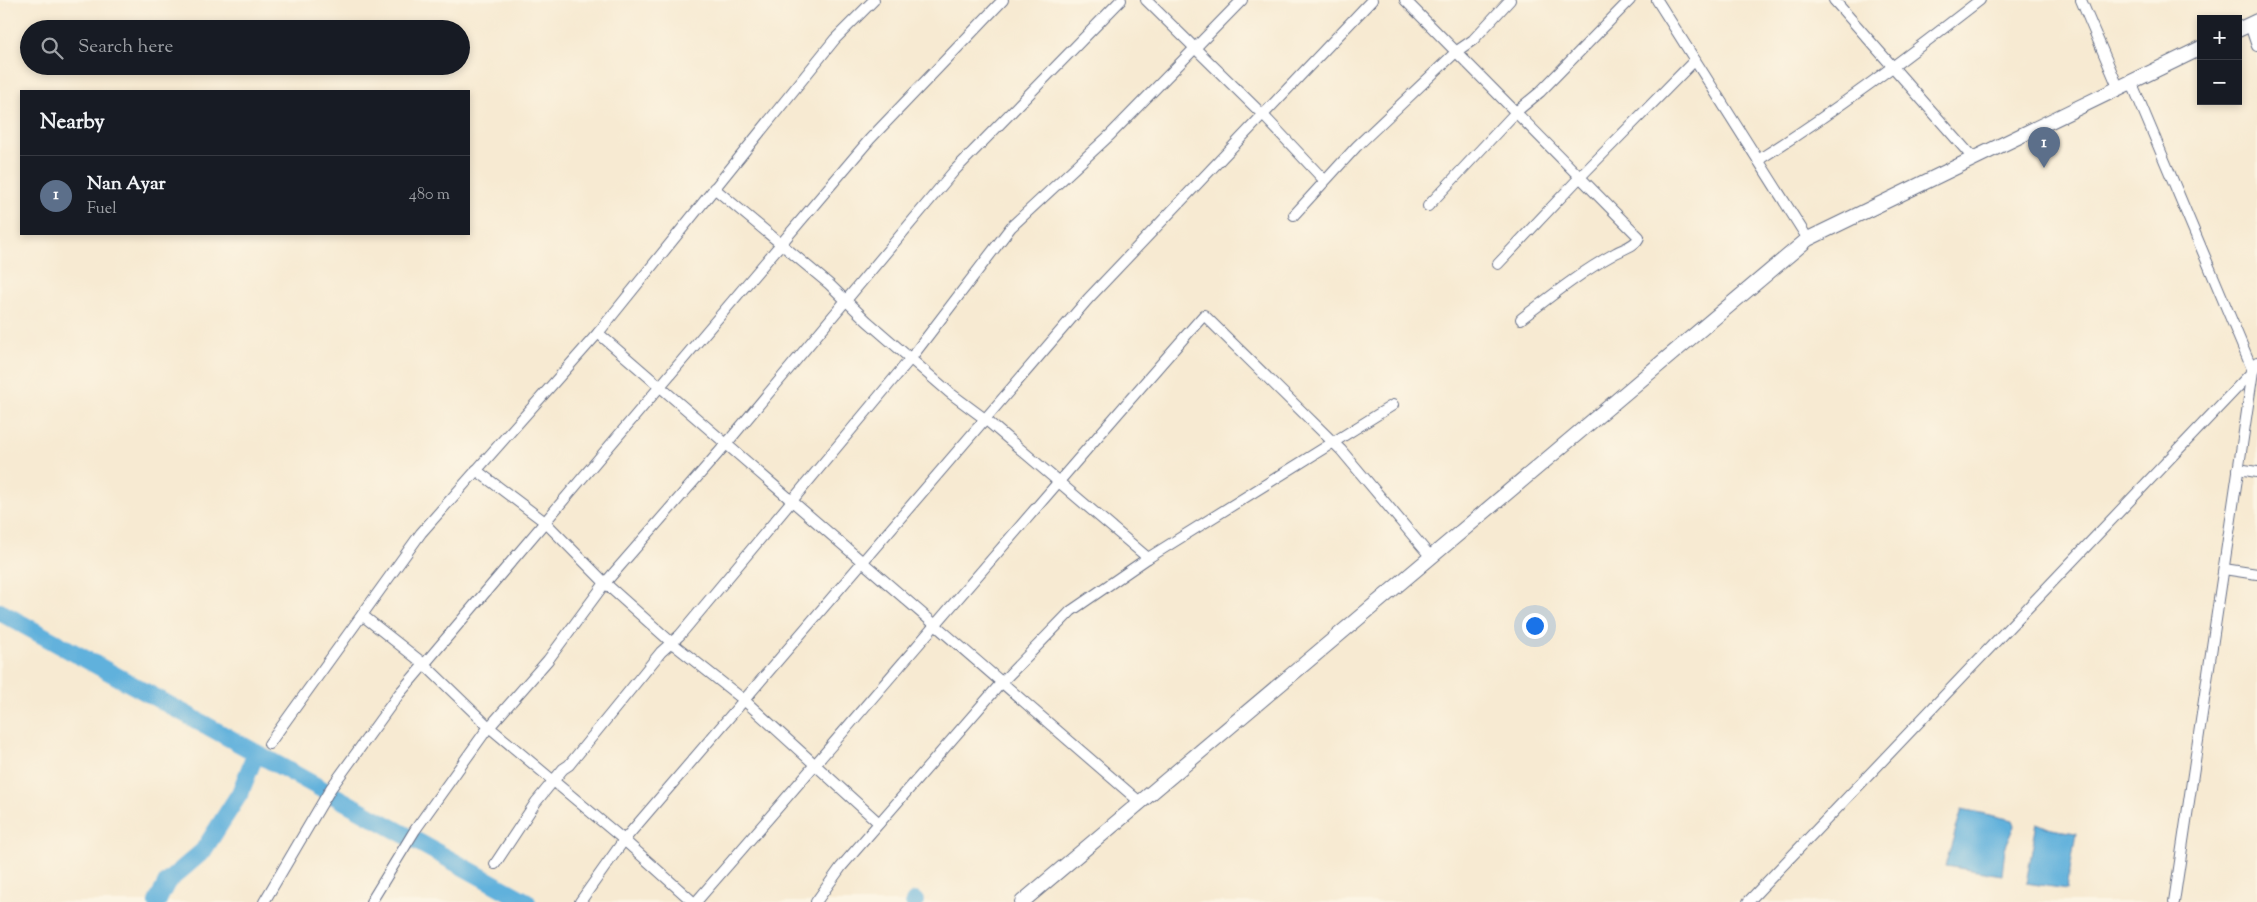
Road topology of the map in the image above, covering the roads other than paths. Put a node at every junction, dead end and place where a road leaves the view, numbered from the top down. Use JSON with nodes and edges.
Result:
{"nodes":[{"id":1,"x":874,"y":0,"type":"edge"},
{"id":2,"x":1003,"y":0,"type":"edge"},
{"id":3,"x":1121,"y":0,"type":"edge"},
{"id":4,"x":1146,"y":0,"type":"edge"},
{"id":5,"x":1242,"y":0,"type":"edge"},
{"id":6,"x":1372,"y":0,"type":"edge"},
{"id":7,"x":1405,"y":0,"type":"edge"},
{"id":8,"x":1510,"y":0,"type":"edge"},
{"id":9,"x":1630,"y":0,"type":"edge"},
{"id":10,"x":1656,"y":0,"type":"edge"},
{"id":11,"x":1834,"y":0,"type":"edge"},
{"id":12,"x":1980,"y":0,"type":"edge"},
{"id":13,"x":2081,"y":0,"type":"edge"},
{"id":14,"x":2248,"y":25,"type":"edge"},
{"id":15,"x":2257,"y":46,"type":"edge"},
{"id":16,"x":1195,"y":48,"type":"junction"},
{"id":17,"x":2197,"y":50,"type":"edge"},
{"id":18,"x":1456,"y":51,"type":"junction"},
{"id":19,"x":1695,"y":60,"type":"junction"},
{"id":20,"x":1893,"y":68,"type":"junction"},
{"id":21,"x":2131,"y":81,"type":"junction"},
{"id":22,"x":2118,"y":87,"type":"junction"},
{"id":23,"x":1517,"y":111,"type":"junction"},
{"id":24,"x":1263,"y":115,"type":"junction"},
{"id":25,"x":1973,"y":158,"type":"junction"},
{"id":26,"x":1758,"y":160,"type":"junction"},
{"id":27,"x":1580,"y":176,"type":"junction"},
{"id":28,"x":1324,"y":180,"type":"junction"},
{"id":29,"x":714,"y":188,"type":"junction"},
{"id":30,"x":1428,"y":206,"type":"dead end"},
{"id":31,"x":1294,"y":215,"type":"dead end"},
{"id":32,"x":1808,"y":239,"type":"junction"},
{"id":33,"x":781,"y":243,"type":"junction"},
{"id":34,"x":1498,"y":264,"type":"dead end"},
{"id":35,"x":847,"y":300,"type":"junction"},
{"id":36,"x":1521,"y":319,"type":"dead end"},
{"id":37,"x":598,"y":333,"type":"junction"},
{"id":38,"x":911,"y":358,"type":"junction"},
{"id":39,"x":2255,"y":366,"type":"edge"},
{"id":40,"x":660,"y":386,"type":"junction"},
{"id":41,"x":1393,"y":405,"type":"dead end"},
{"id":42,"x":985,"y":419,"type":"junction"},
{"id":43,"x":727,"y":443,"type":"junction"},
{"id":44,"x":1332,"y":443,"type":"junction"},
{"id":45,"x":2238,"y":469,"type":"junction"},
{"id":46,"x":476,"y":470,"type":"junction"},
{"id":47,"x":2257,"y":472,"type":"edge"},
{"id":48,"x":1057,"y":482,"type":"junction"},
{"id":49,"x":793,"y":501,"type":"junction"},
{"id":50,"x":545,"y":522,"type":"junction"},
{"id":51,"x":1430,"y":556,"type":"junction"},
{"id":52,"x":1148,"y":558,"type":"junction"},
{"id":53,"x":864,"y":561,"type":"junction"},
{"id":54,"x":2224,"y":569,"type":"junction"},
{"id":55,"x":2257,"y":574,"type":"edge"},
{"id":56,"x":606,"y":583,"type":"junction"},
{"id":57,"x":362,"y":615,"type":"junction"},
{"id":58,"x":935,"y":624,"type":"junction"},
{"id":59,"x":672,"y":643,"type":"junction"},
{"id":60,"x":424,"y":664,"type":"junction"},
{"id":61,"x":1002,"y":682,"type":"junction"},
{"id":62,"x":744,"y":700,"type":"junction"},
{"id":63,"x":488,"y":727,"type":"junction"},
{"id":64,"x":269,"y":744,"type":"dead end"},
{"id":65,"x":816,"y":765,"type":"junction"},
{"id":66,"x":553,"y":782,"type":"junction"},
{"id":67,"x":1141,"y":803,"type":"junction"},
{"id":68,"x":879,"y":823,"type":"junction"},
{"id":69,"x":624,"y":840,"type":"junction"},
{"id":70,"x":495,"y":864,"type":"dead end"},
{"id":71,"x":264,"y":902,"type":"edge"},
{"id":72,"x":371,"y":902,"type":"edge"},
{"id":73,"x":580,"y":902,"type":"edge"},
{"id":74,"x":695,"y":902,"type":"edge"},
{"id":75,"x":816,"y":902,"type":"edge"},
{"id":76,"x":1022,"y":902,"type":"edge"},
{"id":77,"x":1748,"y":902,"type":"edge"},
{"id":78,"x":2174,"y":902,"type":"edge"}],
"edges":[{"from":1,"to":29,"type":"street"},
{"from":2,"to":33,"type":"street"},
{"from":3,"to":35,"type":"street"},
{"from":4,"to":16,"type":"street"},
{"from":5,"to":16,"type":"street"},
{"from":6,"to":24,"type":"street"},
{"from":7,"to":18,"type":"street"},
{"from":8,"to":18,"type":"street"},
{"from":9,"to":23,"type":"street"},
{"from":10,"to":19,"type":"street"},
{"from":11,"to":20,"type":"street"},
{"from":12,"to":20,"type":"street"},
{"from":13,"to":22,"type":"street"},
{"from":14,"to":15,"type":"street"},
{"from":16,"to":24,"type":"street"},
{"from":16,"to":38,"type":"street"},
{"from":17,"to":21,"type":"main road"},
{"from":18,"to":23,"type":"street"},
{"from":18,"to":28,"type":"street"},
{"from":19,"to":26,"type":"street"},
{"from":19,"to":27,"type":"street"},
{"from":20,"to":25,"type":"street"},
{"from":20,"to":26,"type":"street"},
{"from":21,"to":22,"type":"main road"},
{"from":21,"to":39,"type":"street"},
{"from":22,"to":25,"type":"main road"},
{"from":23,"to":27,"type":"street"},
{"from":23,"to":30,"type":"street"},
{"from":24,"to":28,"type":"street"},
{"from":24,"to":42,"type":"street"},
{"from":25,"to":32,"type":"main road"},
{"from":26,"to":32,"type":"street"},
{"from":27,"to":34,"type":"street"},
{"from":27,"to":36,"type":"street"},
{"from":28,"to":31,"type":"street"},
{"from":29,"to":33,"type":"street"},
{"from":29,"to":37,"type":"street"},
{"from":32,"to":51,"type":"main road"},
{"from":33,"to":35,"type":"street"},
{"from":33,"to":40,"type":"street"},
{"from":35,"to":38,"type":"street"},
{"from":35,"to":43,"type":"street"},
{"from":37,"to":40,"type":"street"},
{"from":37,"to":46,"type":"street"},
{"from":38,"to":42,"type":"street"},
{"from":38,"to":49,"type":"street"},
{"from":39,"to":45,"type":"street"},
{"from":39,"to":77,"type":"street"},
{"from":40,"to":43,"type":"street"},
{"from":40,"to":50,"type":"street"},
{"from":41,"to":44,"type":"street"},
{"from":42,"to":48,"type":"street"},
{"from":42,"to":53,"type":"street"},
{"from":43,"to":49,"type":"street"},
{"from":43,"to":56,"type":"street"},
{"from":44,"to":48,"type":"street"},
{"from":44,"to":51,"type":"street"},
{"from":44,"to":52,"type":"street"},
{"from":45,"to":47,"type":"street"},
{"from":45,"to":54,"type":"street"},
{"from":46,"to":50,"type":"street"},
{"from":46,"to":57,"type":"street"},
{"from":48,"to":52,"type":"street"},
{"from":48,"to":58,"type":"street"},
{"from":49,"to":53,"type":"street"},
{"from":49,"to":59,"type":"street"},
{"from":50,"to":56,"type":"street"},
{"from":50,"to":60,"type":"street"},
{"from":51,"to":67,"type":"main road"},
{"from":52,"to":61,"type":"street"},
{"from":53,"to":58,"type":"street"},
{"from":53,"to":62,"type":"street"},
{"from":54,"to":55,"type":"street"},
{"from":54,"to":78,"type":"street"},
{"from":56,"to":59,"type":"street"},
{"from":56,"to":63,"type":"street"},
{"from":57,"to":60,"type":"street"},
{"from":57,"to":64,"type":"street"},
{"from":58,"to":61,"type":"street"},
{"from":58,"to":65,"type":"street"},
{"from":59,"to":62,"type":"street"},
{"from":59,"to":66,"type":"street"},
{"from":60,"to":63,"type":"street"},
{"from":60,"to":71,"type":"street"},
{"from":61,"to":67,"type":"street"},
{"from":61,"to":68,"type":"street"},
{"from":62,"to":65,"type":"street"},
{"from":62,"to":69,"type":"street"},
{"from":63,"to":66,"type":"street"},
{"from":63,"to":72,"type":"street"},
{"from":65,"to":68,"type":"street"},
{"from":65,"to":74,"type":"street"},
{"from":66,"to":69,"type":"street"},
{"from":66,"to":70,"type":"street"},
{"from":67,"to":76,"type":"main road"},
{"from":68,"to":75,"type":"street"},
{"from":69,"to":73,"type":"street"},
{"from":69,"to":74,"type":"street"}]}
